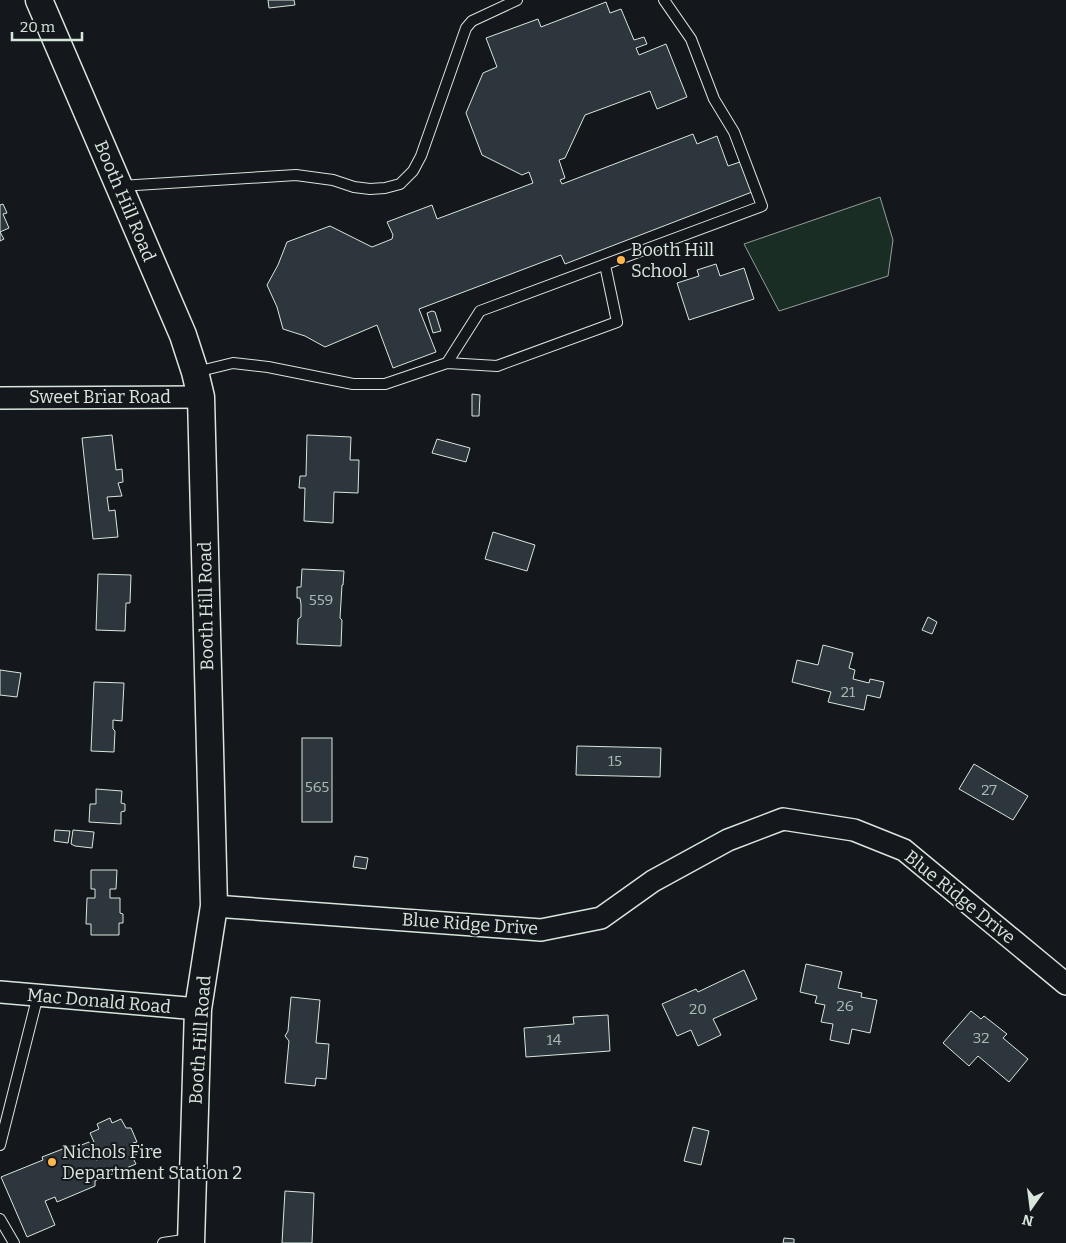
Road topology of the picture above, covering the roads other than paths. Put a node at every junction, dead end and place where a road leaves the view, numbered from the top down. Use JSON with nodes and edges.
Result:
{"nodes":[{"id":1,"x":39,"y":0,"type":"edge"},
{"id":2,"x":517,"y":0,"type":"edge"},
{"id":3,"x":664,"y":0,"type":"edge"},
{"id":4,"x":118,"y":186,"type":"junction"},
{"id":5,"x":605,"y":265,"type":"junction"},
{"id":6,"x":447,"y":363,"type":"junction"},
{"id":7,"x":196,"y":372,"type":"junction"},
{"id":8,"x":201,"y":397,"type":"junction"},
{"id":9,"x":0,"y":398,"type":"edge"},
{"id":10,"x":214,"y":906,"type":"junction"},
{"id":11,"x":1066,"y":984,"type":"edge"},
{"id":12,"x":0,"y":992,"type":"edge"},
{"id":13,"x":38,"y":995,"type":"junction"},
{"id":14,"x":198,"y":1009,"type":"junction"},
{"id":15,"x":0,"y":1145,"type":"edge"},
{"id":16,"x":0,"y":1219,"type":"edge"},
{"id":17,"x":191,"y":1241,"type":"edge"},
{"id":18,"x":14,"y":1243,"type":"edge"},
{"id":19,"x":163,"y":1243,"type":"edge"}],
"edges":[{"from":1,"to":4,"type":"street","name":"Booth Hill Road"},
{"from":2,"to":4,"type":"lane"},
{"from":3,"to":5,"type":"lane"},
{"from":4,"to":7,"type":"street","name":"Booth Hill Road"},
{"from":5,"to":6,"type":"lane"},
{"from":5,"to":6,"type":"lane"},
{"from":6,"to":7,"type":"lane"},
{"from":7,"to":8,"type":"street","name":"Booth Hill Road"},
{"from":8,"to":9,"type":"street","name":"Sweet Briar Road"},
{"from":8,"to":10,"type":"street","name":"Booth Hill Road"},
{"from":10,"to":11,"type":"street","name":"Blue Ridge Drive"},
{"from":10,"to":14,"type":"street","name":"Booth Hill Road"},
{"from":12,"to":13,"type":"street","name":"Mac Donald Road"},
{"from":13,"to":14,"type":"street","name":"Mac Donald Road"},
{"from":13,"to":15,"type":"lane"},
{"from":14,"to":17,"type":"street","name":"Booth Hill Road"},
{"from":16,"to":18,"type":"lane"},
{"from":17,"to":19,"type":"lane"}]}
